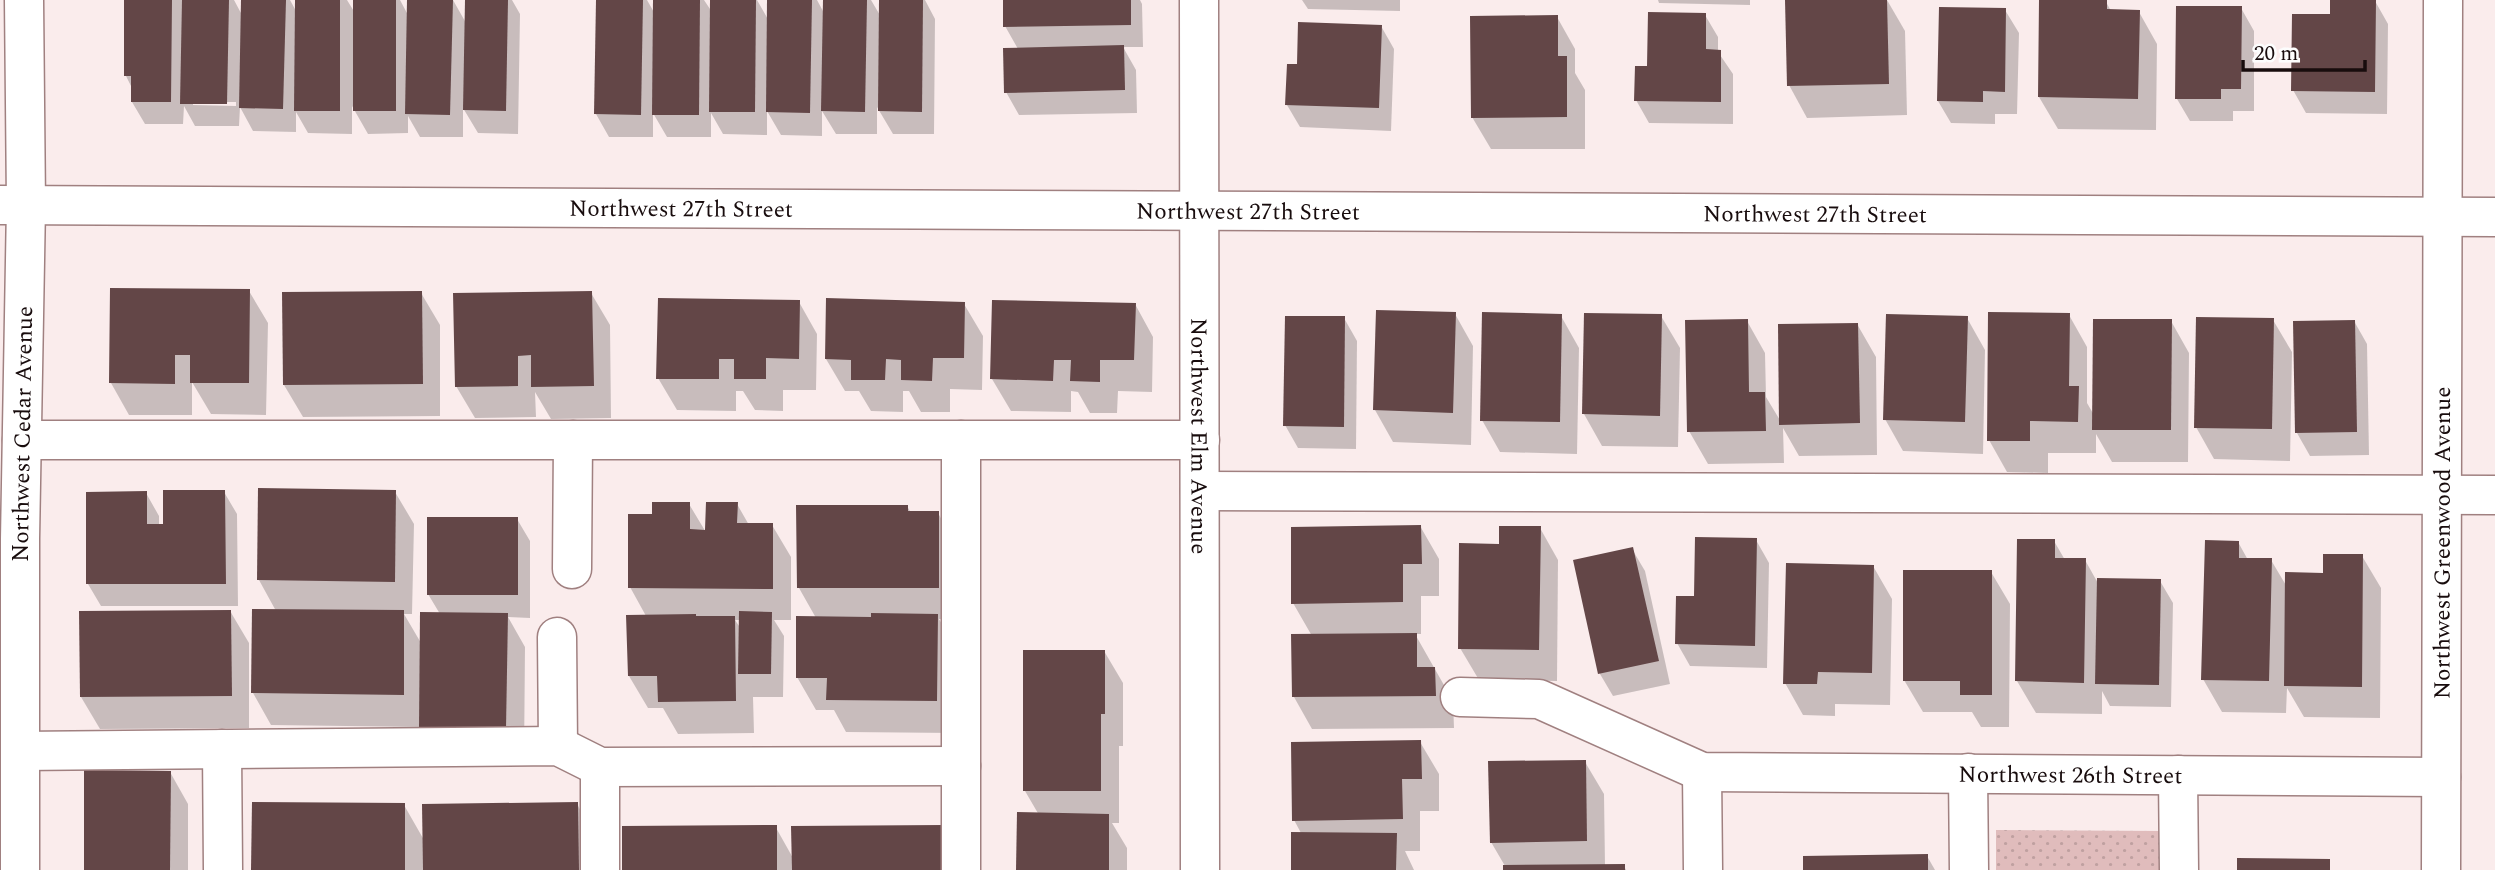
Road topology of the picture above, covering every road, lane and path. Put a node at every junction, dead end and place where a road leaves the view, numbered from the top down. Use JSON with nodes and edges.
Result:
{"nodes":[{"id":1,"x":24,"y":0,"type":"edge"},
{"id":2,"x":1199,"y":0,"type":"edge"},
{"id":3,"x":2443,"y":0,"type":"edge"},
{"id":4,"x":13,"y":205,"type":"edge"},
{"id":5,"x":1199,"y":211,"type":"junction"},
{"id":6,"x":2442,"y":217,"type":"junction"},
{"id":7,"x":2495,"y":217,"type":"edge"},
{"id":8,"x":22,"y":440,"type":"junction"},
{"id":9,"x":573,"y":440,"type":"junction"},
{"id":10,"x":961,"y":440,"type":"junction"},
{"id":11,"x":1200,"y":440,"type":"junction"},
{"id":12,"x":1200,"y":491,"type":"junction"},
{"id":13,"x":2442,"y":495,"type":"junction"},
{"id":14,"x":2495,"y":495,"type":"edge"},
{"id":15,"x":10,"y":539,"type":"edge"},
{"id":16,"x":572,"y":569,"type":"dead end"},
{"id":17,"x":557,"y":637,"type":"dead end"},
{"id":18,"x":1460,"y":697,"type":"dead end"},
{"id":19,"x":558,"y":746,"type":"junction"},
{"id":20,"x":222,"y":749,"type":"junction"},
{"id":21,"x":20,"y":751,"type":"junction"},
{"id":22,"x":961,"y":766,"type":"junction"},
{"id":23,"x":600,"y":767,"type":"junction"},
{"id":24,"x":1702,"y":772,"type":"junction"},
{"id":25,"x":1968,"y":774,"type":"junction"},
{"id":26,"x":2178,"y":775,"type":"junction"},
{"id":27,"x":2441,"y":777,"type":"junction"},
{"id":28,"x":20,"y":870,"type":"edge"},
{"id":29,"x":223,"y":870,"type":"edge"},
{"id":30,"x":600,"y":870,"type":"edge"},
{"id":31,"x":961,"y":870,"type":"edge"},
{"id":32,"x":1200,"y":870,"type":"edge"},
{"id":33,"x":1703,"y":870,"type":"edge"},
{"id":34,"x":1969,"y":870,"type":"edge"},
{"id":35,"x":2179,"y":870,"type":"edge"},
{"id":36,"x":2441,"y":870,"type":"edge"}],
"edges":[{"from":1,"to":4,"type":"street","name":"Northwest Cedar Avenue"},
{"from":2,"to":5,"type":"street","name":"Northwest Elm Avenue"},
{"from":3,"to":6,"type":"street","name":"Northwest Greenwood Avenue"},
{"from":4,"to":5,"type":"street","name":"Northwest 27th Street"},
{"from":4,"to":8,"type":"street","name":"Northwest Cedar Avenue"},
{"from":5,"to":6,"type":"street","name":"Northwest 27th Street"},
{"from":5,"to":11,"type":"street","name":"Northwest Elm Avenue"},
{"from":6,"to":7,"type":"street","name":"Northwest 27th Street"},
{"from":6,"to":13,"type":"street","name":"Northwest Greenwood Avenue"},
{"from":8,"to":9,"type":"street"},
{"from":8,"to":15,"type":"street","name":"Northwest Cedar Avenue"},
{"from":9,"to":10,"type":"street"},
{"from":9,"to":16,"type":"street"},
{"from":10,"to":11,"type":"street"},
{"from":10,"to":22,"type":"street"},
{"from":11,"to":12,"type":"street","name":"Northwest Elm Avenue"},
{"from":12,"to":13,"type":"street"},
{"from":12,"to":32,"type":"street","name":"Northwest Elm Avenue"},
{"from":13,"to":14,"type":"street"},
{"from":13,"to":27,"type":"street","name":"Northwest Greenwood Avenue"},
{"from":15,"to":21,"type":"street","name":"Northwest Cedar Avenue"},
{"from":17,"to":19,"type":"street"},
{"from":18,"to":24,"type":"street"},
{"from":19,"to":20,"type":"street"},
{"from":19,"to":23,"type":"street"},
{"from":20,"to":21,"type":"street"},
{"from":20,"to":29,"type":"street"},
{"from":21,"to":28,"type":"street","name":"Northwest Cedar Avenue"},
{"from":22,"to":23,"type":"street"},
{"from":22,"to":31,"type":"street"},
{"from":23,"to":30,"type":"street"},
{"from":24,"to":25,"type":"street","name":"Northwest 26th Street"},
{"from":24,"to":33,"type":"street"},
{"from":25,"to":26,"type":"street","name":"Northwest 26th Street"},
{"from":25,"to":34,"type":"street"},
{"from":26,"to":27,"type":"street","name":"Northwest 26th Street"},
{"from":26,"to":35,"type":"street"},
{"from":27,"to":36,"type":"street","name":"Northwest Greenwood Avenue"}]}
